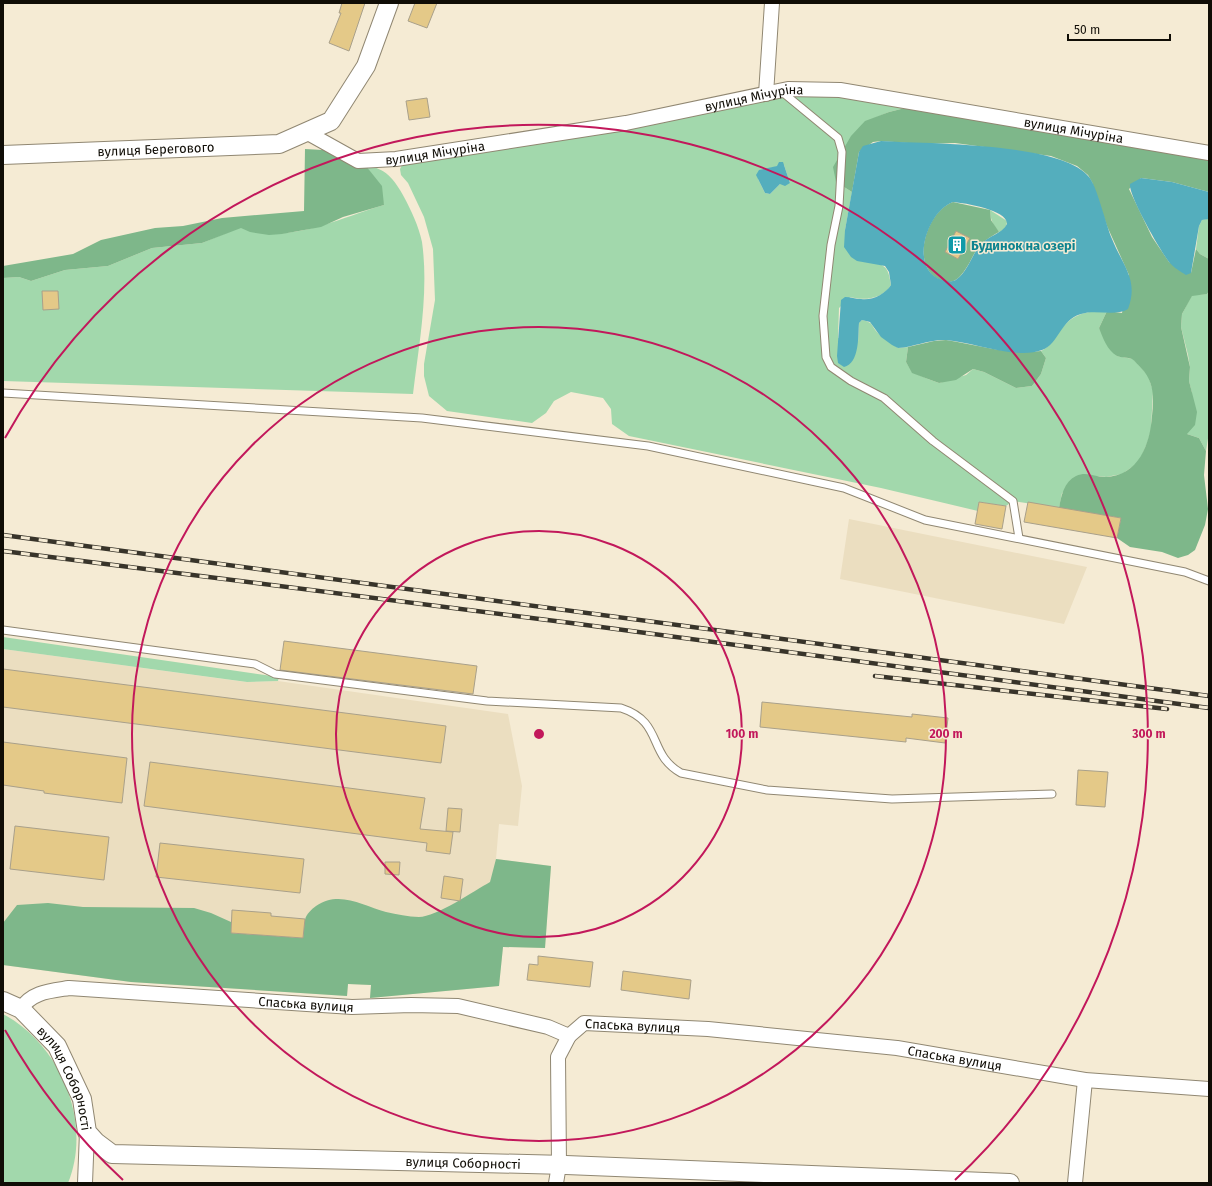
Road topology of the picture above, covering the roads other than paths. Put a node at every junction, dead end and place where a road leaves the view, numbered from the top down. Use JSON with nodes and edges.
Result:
{"nodes":[{"id":1,"x":389,"y":3,"type":"edge"},
{"id":2,"x":772,"y":3,"type":"edge"},
{"id":3,"x":781,"y":91,"type":"junction"},
{"id":4,"x":766,"y":94,"type":"junction"},
{"id":5,"x":306,"y":132,"type":"junction"},
{"id":6,"x":1209,"y":153,"type":"edge"},
{"id":7,"x":3,"y":155,"type":"edge"},
{"id":8,"x":3,"y":393,"type":"edge"},
{"id":9,"x":1019,"y":538,"type":"junction"},
{"id":10,"x":1209,"y":581,"type":"edge"},
{"id":11,"x":3,"y":630,"type":"edge"},
{"id":12,"x":1052,"y":794,"type":"dead end"},
{"id":13,"x":3,"y":1002,"type":"edge"},
{"id":14,"x":21,"y":1009,"type":"junction"},
{"id":15,"x":569,"y":1036,"type":"junction"},
{"id":16,"x":1085,"y":1080,"type":"junction"},
{"id":17,"x":1209,"y":1088,"type":"edge"},
{"id":18,"x":87,"y":1132,"type":"junction"},
{"id":19,"x":559,"y":1165,"type":"junction"},
{"id":20,"x":85,"y":1183,"type":"edge"},
{"id":21,"x":556,"y":1183,"type":"edge"},
{"id":22,"x":1010,"y":1183,"type":"edge"},
{"id":23,"x":1075,"y":1183,"type":"edge"}],
"edges":[{"from":1,"to":5,"type":"street","name":"вулиця Берегового"},
{"from":2,"to":4,"type":"street"},
{"from":3,"to":4,"type":"street","name":"вулиця Мічуріна"},
{"from":3,"to":6,"type":"street","name":"вулиця Мічуріна"},
{"from":3,"to":9,"type":"lane"},
{"from":4,"to":5,"type":"street","name":"вулиця Мічуріна"},
{"from":5,"to":7,"type":"street","name":"вулиця Берегового"},
{"from":8,"to":9,"type":"lane"},
{"from":9,"to":10,"type":"lane"},
{"from":11,"to":12,"type":"lane"},
{"from":13,"to":14,"type":"street","name":"вулиця Соборності"},
{"from":14,"to":15,"type":"street","name":"Спаська вулиця"},
{"from":14,"to":18,"type":"street","name":"вулиця Соборності"},
{"from":15,"to":16,"type":"street","name":"Спаська вулиця"},
{"from":15,"to":19,"type":"street"},
{"from":16,"to":17,"type":"street","name":"Спаська вулиця"},
{"from":16,"to":23,"type":"street"},
{"from":18,"to":19,"type":"street","name":"вулиця Соборності"},
{"from":18,"to":20,"type":"street"},
{"from":19,"to":21,"type":"street"},
{"from":19,"to":22,"type":"street","name":"вулиця Соборності"}]}
